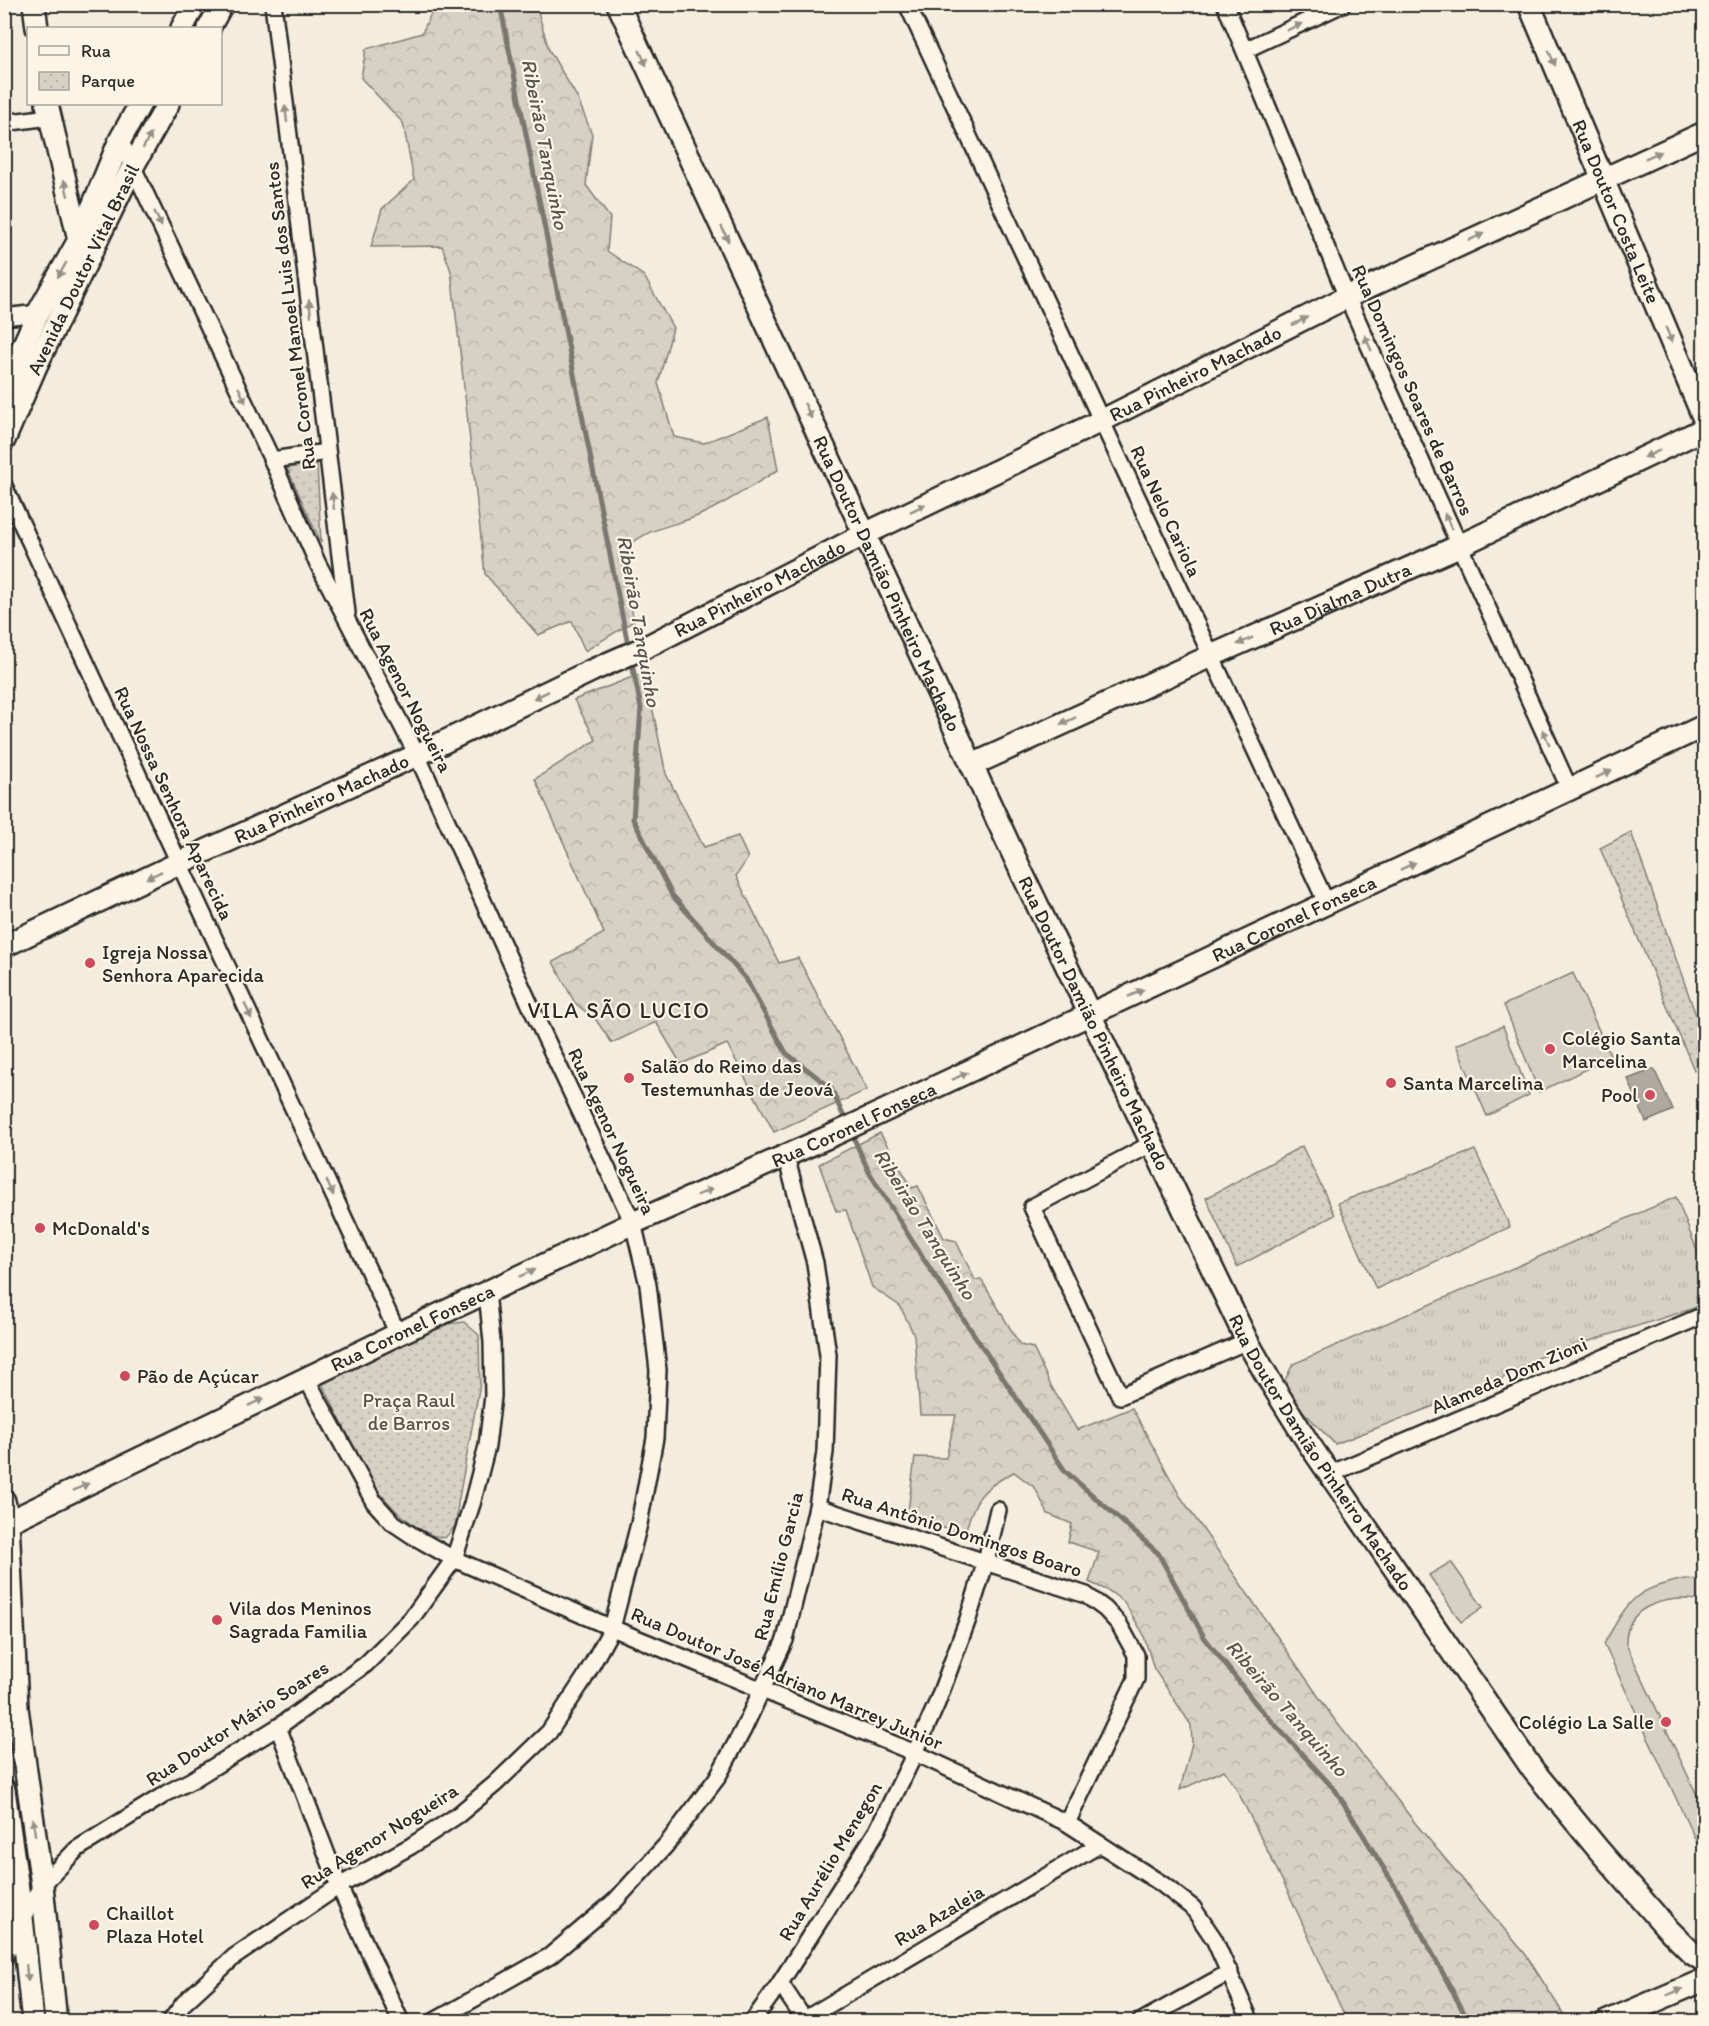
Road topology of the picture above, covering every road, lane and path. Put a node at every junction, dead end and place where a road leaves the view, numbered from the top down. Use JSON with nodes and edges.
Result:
{"nodes":[{"id":1,"x":34,"y":4,"type":"edge"},
{"id":2,"x":195,"y":4,"type":"edge"},
{"id":3,"x":222,"y":4,"type":"edge"},
{"id":4,"x":273,"y":4,"type":"edge"},
{"id":5,"x":618,"y":4,"type":"edge"},
{"id":6,"x":907,"y":4,"type":"edge"},
{"id":7,"x":1226,"y":4,"type":"edge"},
{"id":8,"x":1343,"y":4,"type":"edge"},
{"id":9,"x":1529,"y":4,"type":"edge"},
{"id":10,"x":38,"y":27,"type":"edge"},
{"id":11,"x":183,"y":27,"type":"edge"},
{"id":12,"x":210,"y":27,"type":"edge"},
{"id":13,"x":1245,"y":50,"type":"junction"},
{"id":14,"x":139,"y":105,"type":"edge"},
{"id":15,"x":167,"y":105,"type":"edge"},
{"id":16,"x":48,"y":110,"type":"edge"},
{"id":17,"x":4,"y":123,"type":"edge"},
{"id":18,"x":1704,"y":132,"type":"edge"},
{"id":19,"x":120,"y":140,"type":"junction"},
{"id":20,"x":133,"y":166,"type":"junction"},
{"id":21,"x":1603,"y":178,"type":"junction"},
{"id":22,"x":79,"y":240,"type":"junction"},
{"id":23,"x":86,"y":265,"type":"junction"},
{"id":24,"x":1347,"y":297,"type":"junction"},
{"id":25,"x":38,"y":313,"type":"junction"},
{"id":26,"x":4,"y":317,"type":"edge"},
{"id":27,"x":4,"y":388,"type":"edge"},
{"id":28,"x":1704,"y":419,"type":"edge"},
{"id":29,"x":1101,"y":421,"type":"junction"},
{"id":30,"x":1704,"y":429,"type":"edge"},
{"id":31,"x":4,"y":440,"type":"edge"},
{"id":32,"x":327,"y":452,"type":"junction"},
{"id":33,"x":272,"y":460,"type":"junction"},
{"id":34,"x":4,"y":486,"type":"edge"},
{"id":35,"x":865,"y":534,"type":"junction"},
{"id":36,"x":338,"y":538,"type":"junction"},
{"id":37,"x":1460,"y":546,"type":"junction"},
{"id":38,"x":317,"y":562,"type":"junction"},
{"id":39,"x":348,"y":622,"type":"junction"},
{"id":40,"x":1211,"y":656,"type":"junction"},
{"id":41,"x":1704,"y":726,"type":"edge"},
{"id":42,"x":417,"y":755,"type":"junction"},
{"id":43,"x":972,"y":765,"type":"junction"},
{"id":44,"x":1570,"y":790,"type":"junction"},
{"id":45,"x":179,"y":863,"type":"junction"},
{"id":46,"x":1327,"y":904,"type":"junction"},
{"id":47,"x":4,"y":946,"type":"edge"},
{"id":48,"x":1089,"y":1015,"type":"junction"},
{"id":49,"x":1153,"y":1143,"type":"junction"},
{"id":50,"x":786,"y":1157,"type":"junction"},
{"id":51,"x":633,"y":1223,"type":"junction"},
{"id":52,"x":487,"y":1292,"type":"junction"},
{"id":53,"x":1704,"y":1315,"type":"edge"},
{"id":54,"x":398,"y":1334,"type":"junction"},
{"id":55,"x":1247,"y":1341,"type":"junction"},
{"id":56,"x":306,"y":1378,"type":"junction"},
{"id":57,"x":1330,"y":1474,"type":"junction"},
{"id":58,"x":4,"y":1501,"type":"edge"},
{"id":59,"x":817,"y":1507,"type":"junction"},
{"id":60,"x":998,"y":1510,"type":"dead end"},
{"id":61,"x":6,"y":1523,"type":"edge"},
{"id":62,"x":454,"y":1559,"type":"junction"},
{"id":63,"x":986,"y":1561,"type":"junction"},
{"id":64,"x":612,"y":1628,"type":"junction"},
{"id":65,"x":762,"y":1690,"type":"junction"},
{"id":66,"x":10,"y":1709,"type":"edge"},
{"id":67,"x":278,"y":1727,"type":"junction"},
{"id":68,"x":915,"y":1753,"type":"junction"},
{"id":69,"x":4,"y":1790,"type":"edge"},
{"id":70,"x":1067,"y":1823,"type":"junction"},
{"id":71,"x":1100,"y":1845,"type":"junction"},
{"id":72,"x":42,"y":1885,"type":"junction"},
{"id":73,"x":339,"y":1886,"type":"junction"},
{"id":74,"x":22,"y":1918,"type":"junction"},
{"id":75,"x":4,"y":1958,"type":"edge"},
{"id":76,"x":1704,"y":1961,"type":"edge"},
{"id":77,"x":1230,"y":1972,"type":"junction"},
{"id":78,"x":1704,"y":1980,"type":"edge"},
{"id":79,"x":780,"y":1983,"type":"junction"},
{"id":80,"x":803,"y":2021,"type":"edge"},
{"id":81,"x":33,"y":2022,"type":"edge"},
{"id":82,"x":56,"y":2022,"type":"edge"},
{"id":83,"x":170,"y":2022,"type":"edge"},
{"id":84,"x":401,"y":2022,"type":"edge"},
{"id":85,"x":433,"y":2022,"type":"edge"},
{"id":86,"x":752,"y":2022,"type":"edge"},
{"id":87,"x":1140,"y":2022,"type":"edge"},
{"id":88,"x":1251,"y":2022,"type":"edge"},
{"id":89,"x":1606,"y":2022,"type":"edge"}],
"edges":[{"from":1,"to":10,"type":"street"},
{"from":2,"to":11,"type":"street"},
{"from":3,"to":12,"type":"street"},
{"from":32,"to":4,"type":"street","name":"Rua Coronel Manoel Luis dos Santos","one_way":true},
{"from":5,"to":35,"type":"street","name":"Rua Doutor Damião Pinheiro Machado","one_way":true},
{"from":6,"to":29,"type":"street","name":"Rua Nelo Cariola"},
{"from":7,"to":13,"type":"street","name":"Rua Domingos Soares de Barros"},
{"from":13,"to":8,"type":"street","one_way":true},
{"from":9,"to":21,"type":"street","name":"Rua Doutor Costa Leite","one_way":true},
{"from":13,"to":24,"type":"street","name":"Rua Domingos Soares de Barros"},
{"from":14,"to":19,"type":"street","name":"Avenida Doutor Vital Brasil"},
{"from":20,"to":15,"type":"street","name":"Avenida Doutor Vital Brasil","one_way":true},
{"from":16,"to":17,"type":"street"},
{"from":22,"to":16,"type":"street","one_way":true},
{"from":21,"to":18,"type":"street","name":"Rua Pinheiro Machado","one_way":true},
{"from":19,"to":20,"type":"street","name":"Rua Agenor Nogueira"},
{"from":19,"to":22,"type":"street","name":"Avenida Doutor Vital Brasil"},
{"from":20,"to":23,"type":"street","name":"Avenida Doutor Vital Brasil"},
{"from":20,"to":33,"type":"street","name":"Rua Agenor Nogueira","one_way":true},
{"from":24,"to":21,"type":"street","name":"Rua Pinheiro Machado","one_way":true},
{"from":21,"to":28,"type":"street","name":"Rua Doutor Costa Leite","one_way":true},
{"from":22,"to":23,"type":"street"},
{"from":22,"to":25,"type":"street","name":"Avenida Doutor Vital Brasil","one_way":true},
{"from":23,"to":31,"type":"street","name":"Avenida Doutor Vital Brasil"},
{"from":29,"to":24,"type":"street","name":"Rua Pinheiro Machado","one_way":true},
{"from":37,"to":24,"type":"street","name":"Rua Domingos Soares de Barros","one_way":true},
{"from":25,"to":26,"type":"street"},
{"from":25,"to":27,"type":"street","name":"Avenida Doutor Vital Brasil"},
{"from":35,"to":29,"type":"street","name":"Rua Pinheiro Machado","one_way":true},
{"from":29,"to":40,"type":"street","name":"Rua Nelo Cariola"},
{"from":30,"to":37,"type":"street","name":"Rua Djalma Dutra","one_way":true},
{"from":32,"to":33,"type":"street"},
{"from":36,"to":32,"type":"street","name":"Rua Coronel Manoel Luis dos Santos","one_way":true},
{"from":33,"to":38,"type":"street","name":"Rua Agenor Nogueira"},
{"from":34,"to":45,"type":"street","name":"Rua Nossa Senhora Aparecida"},
{"from":35,"to":42,"type":"street","name":"Rua Pinheiro Machado","one_way":true},
{"from":35,"to":43,"type":"street","name":"Rua Doutor Damião Pinheiro Machado"},
{"from":36,"to":38,"type":"street"},
{"from":36,"to":39,"type":"street","name":"Rua Coronel Manoel Luis dos Santos"},
{"from":37,"to":40,"type":"street","name":"Rua Djalma Dutra","one_way":true},
{"from":44,"to":37,"type":"street","name":"Rua Domingos Soares de Barros","one_way":true},
{"from":38,"to":39,"type":"street","name":"Rua Agenor Nogueira"},
{"from":39,"to":42,"type":"street","name":"Rua Agenor Nogueira"},
{"from":40,"to":43,"type":"street","name":"Rua Djalma Dutra","one_way":true},
{"from":40,"to":46,"type":"street","name":"Rua Nelo Cariola"},
{"from":44,"to":41,"type":"street","name":"Rua Coronel Fonseca","one_way":true},
{"from":42,"to":45,"type":"street","name":"Rua Pinheiro Machado"},
{"from":42,"to":51,"type":"street","name":"Rua Agenor Nogueira"},
{"from":43,"to":48,"type":"street","name":"Rua Doutor Damião Pinheiro Machado"},
{"from":46,"to":44,"type":"street","name":"Rua Coronel Fonseca","one_way":true},
{"from":45,"to":47,"type":"street","name":"Rua Pinheiro Machado","one_way":true},
{"from":45,"to":54,"type":"street","name":"Rua Nossa Senhora Aparecida","one_way":true},
{"from":48,"to":46,"type":"street","name":"Rua Coronel Fonseca","one_way":true},
{"from":48,"to":49,"type":"street","name":"Rua Doutor Damião Pinheiro Machado"},
{"from":50,"to":48,"type":"street","name":"Rua Coronel Fonseca","one_way":true},
{"from":49,"to":55,"type":"street","name":"Rua Doutor Damião Pinheiro Machado"},
{"from":49,"to":55,"type":"street"},
{"from":51,"to":50,"type":"street","name":"Rua Coronel Fonseca","one_way":true},
{"from":50,"to":59,"type":"street","name":"Rua Emílio Garcia"},
{"from":52,"to":51,"type":"street","name":"Rua Coronel Fonseca","one_way":true},
{"from":51,"to":64,"type":"street","name":"Rua Agenor Nogueira"},
{"from":52,"to":54,"type":"street","name":"Rua Coronel Fonseca"},
{"from":52,"to":62,"type":"street","name":"Rua Doutor Mário Soares"},
{"from":53,"to":57,"type":"street","name":"Alameda Dom Zioni"},
{"from":54,"to":56,"type":"street","name":"Rua Coronel Fonseca"},
{"from":55,"to":57,"type":"street","name":"Rua Doutor Damião Pinheiro Machado"},
{"from":61,"to":56,"type":"street","name":"Rua Coronel Fonseca","one_way":true},
{"from":56,"to":62,"type":"street","name":"Rua Doutor José Adriano Marrey Junior"},
{"from":57,"to":76,"type":"street","name":"Rua Doutor Damião Pinheiro Machado"},
{"from":58,"to":61,"type":"street"},
{"from":59,"to":63,"type":"street","name":"Rua Antônio Domingos Boaro"},
{"from":59,"to":65,"type":"street","name":"Rua Emílio Garcia"},
{"from":60,"to":63,"type":"street","name":"Rua Aurélio Menegon"},
{"from":61,"to":66,"type":"street"},
{"from":62,"to":64,"type":"street","name":"Rua Doutor José Adriano Marrey Junior"},
{"from":62,"to":67,"type":"street","name":"Rua Doutor Mário Soares"},
{"from":63,"to":68,"type":"street","name":"Rua Aurélio Menegon"},
{"from":63,"to":70,"type":"street","name":"Rua Antônio Domingos Boaro"},
{"from":64,"to":65,"type":"street","name":"Rua Doutor José Adriano Marrey Junior"},
{"from":64,"to":73,"type":"street","name":"Rua Agenor Nogueira"},
{"from":65,"to":68,"type":"street","name":"Rua Doutor José Adriano Marrey Junior"},
{"from":65,"to":85,"type":"street","name":"Rua Emílio Garcia"},
{"from":72,"to":66,"type":"street","one_way":true},
{"from":67,"to":72,"type":"street","name":"Rua Doutor Mário Soares"},
{"from":67,"to":73,"type":"street"},
{"from":68,"to":70,"type":"street","name":"Rua Doutor José Adriano Marrey Junior"},
{"from":68,"to":79,"type":"street","name":"Rua Aurélio Menegon"},
{"from":69,"to":74,"type":"street"},
{"from":70,"to":71,"type":"street","name":"Rua Doutor José Adriano Marrey Junior"},
{"from":71,"to":77,"type":"street","name":"Rua Doutor José Adriano Marrey Junior"},
{"from":71,"to":80,"type":"street","name":"Rua Azaleia"},
{"from":72,"to":74,"type":"street","name":"Rua Doutor Mário Soares"},
{"from":72,"to":82,"type":"street"},
{"from":73,"to":83,"type":"street","name":"Rua Agenor Nogueira"},
{"from":73,"to":84,"type":"street"},
{"from":74,"to":75,"type":"street","name":"Rua Doutor Mário Soares"},
{"from":74,"to":81,"type":"street","one_way":true},
{"from":77,"to":87,"type":"street"},
{"from":77,"to":88,"type":"street","name":"Rua Doutor José Adriano Marrey Junior"},
{"from":89,"to":78,"type":"street","one_way":true},
{"from":79,"to":80,"type":"street"},
{"from":79,"to":86,"type":"street","name":"Rua Aurélio Menegon"}]}
